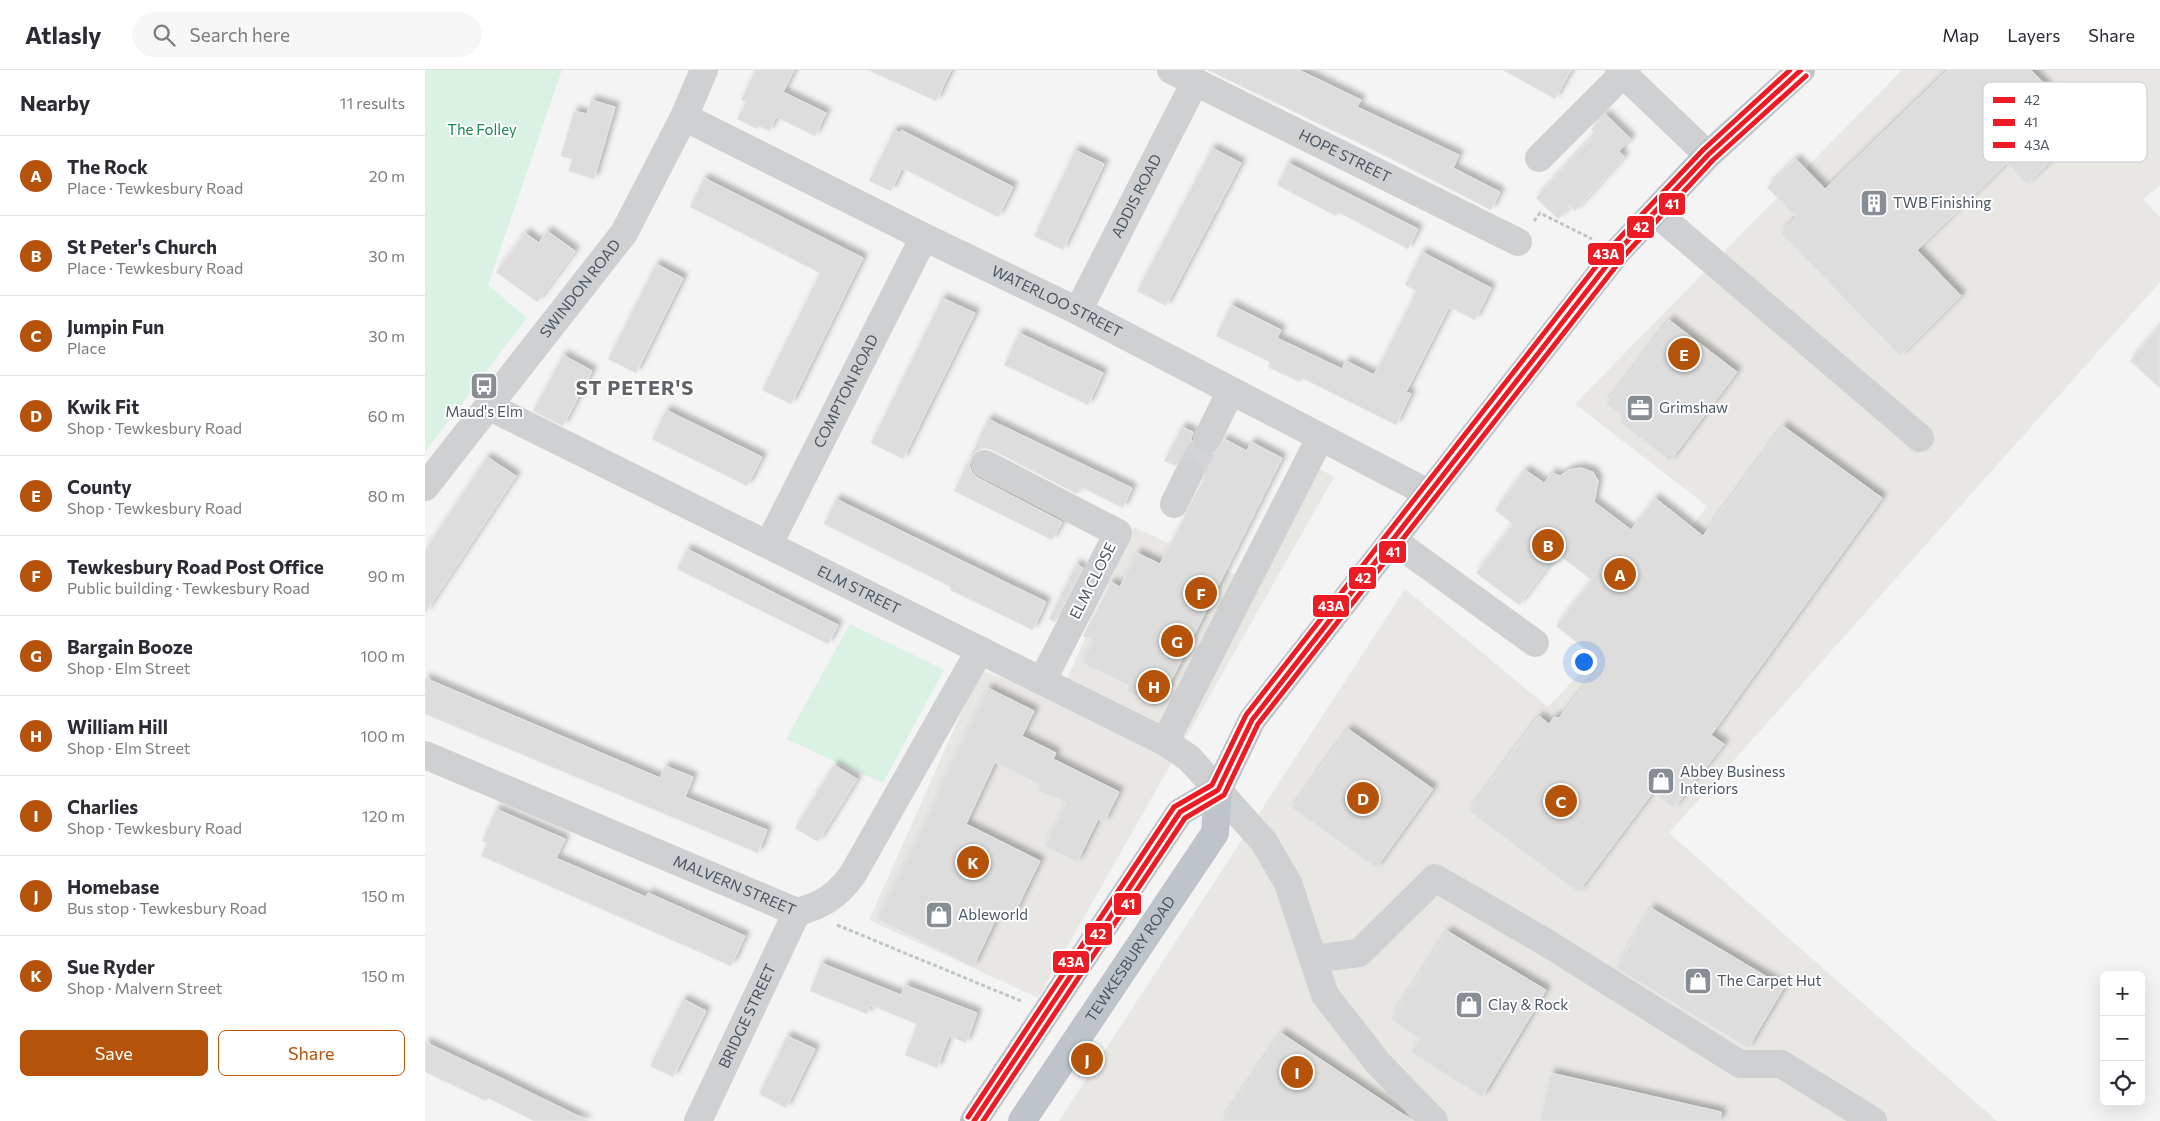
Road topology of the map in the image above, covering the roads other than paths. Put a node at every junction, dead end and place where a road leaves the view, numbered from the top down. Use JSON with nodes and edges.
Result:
{"nodes":[{"id":1,"x":704,"y":70,"type":"edge"},
{"id":2,"x":1171,"y":70,"type":"edge"},
{"id":3,"x":1801,"y":70,"type":"edge"},
{"id":4,"x":1623,"y":71,"type":"edge"},
{"id":5,"x":1195,"y":82,"type":"junction"},
{"id":6,"x":684,"y":117,"type":"junction"},
{"id":7,"x":1708,"y":155,"type":"junction"},
{"id":8,"x":1539,"y":158,"type":"dead end"},
{"id":9,"x":1655,"y":212,"type":"junction"},
{"id":10,"x":924,"y":237,"type":"junction"},
{"id":11,"x":1518,"y":242,"type":"road end"},
{"id":12,"x":1078,"y":311,"type":"junction"},
{"id":13,"x":1231,"y":391,"type":"junction"},
{"id":14,"x":488,"y":406,"type":"junction"},
{"id":15,"x":1320,"y":438,"type":"junction"},
{"id":16,"x":1920,"y":438,"type":"dead end"},
{"id":17,"x":1207,"y":439,"type":"tunnel mouth"},
{"id":18,"x":985,"y":464,"type":"dead end"},
{"id":19,"x":1189,"y":473,"type":"tunnel mouth"},
{"id":20,"x":425,"y":487,"type":"edge"},
{"id":21,"x":1428,"y":493,"type":"junction"},
{"id":22,"x":1174,"y":504,"type":"dead end"},
{"id":23,"x":1394,"y":541,"type":"junction"},
{"id":24,"x":769,"y":544,"type":"junction"},
{"id":25,"x":1535,"y":643,"type":"dead end"},
{"id":26,"x":980,"y":650,"type":"junction"},
{"id":27,"x":1042,"y":681,"type":"junction"},
{"id":28,"x":1165,"y":742,"type":"junction"},
{"id":29,"x":425,"y":755,"type":"edge"},
{"id":30,"x":1218,"y":790,"type":"junction"},
{"id":31,"x":797,"y":912,"type":"junction"},
{"id":32,"x":1313,"y":959,"type":"junction"},
{"id":33,"x":1426,"y":1118,"type":"edge"},
{"id":34,"x":698,"y":1121,"type":"edge"},
{"id":35,"x":974,"y":1121,"type":"edge"},
{"id":36,"x":1022,"y":1121,"type":"edge"},
{"id":37,"x":1873,"y":1121,"type":"edge"}],
"edges":[{"from":1,"to":6,"type":"street","name":"SWINDON ROAD"},
{"from":2,"to":5,"type":"street","name":"HOPE STREET"},
{"from":3,"to":7,"type":"highway","name":"TEWKESBURY ROAD"},
{"from":4,"to":7,"type":"street"},
{"from":4,"to":8,"type":"street"},
{"from":5,"to":11,"type":"street","name":"HOPE STREET"},
{"from":5,"to":12,"type":"street","name":"ADDIS ROAD"},
{"from":6,"to":10,"type":"street","name":"WATERLOO STREET"},
{"from":6,"to":14,"type":"street","name":"SWINDON ROAD"},
{"from":7,"to":9,"type":"highway","name":"TEWKESBURY ROAD"},
{"from":9,"to":16,"type":"street"},
{"from":9,"to":21,"type":"highway","name":"TEWKESBURY ROAD"},
{"from":10,"to":12,"type":"street","name":"WATERLOO STREET"},
{"from":10,"to":24,"type":"street","name":"COMPTON ROAD"},
{"from":12,"to":13,"type":"street","name":"WATERLOO STREET"},
{"from":13,"to":15,"type":"street","name":"WATERLOO STREET"},
{"from":13,"to":17,"type":"street"},
{"from":14,"to":20,"type":"street","name":"SWINDON ROAD"},
{"from":14,"to":24,"type":"street","name":"ELM STREET"},
{"from":15,"to":21,"type":"street","name":"WATERLOO STREET"},
{"from":15,"to":28,"type":"street"},
{"from":18,"to":27,"type":"street","name":"ELM CLOSE"},
{"from":19,"to":22,"type":"street"},
{"from":21,"to":23,"type":"highway","name":"TEWKESBURY ROAD"},
{"from":23,"to":25,"type":"street"},
{"from":23,"to":30,"type":"highway","name":"TEWKESBURY ROAD"},
{"from":24,"to":26,"type":"street","name":"ELM STREET"},
{"from":26,"to":27,"type":"street","name":"ELM STREET"},
{"from":26,"to":31,"type":"street","name":"MALVERN STREET"},
{"from":27,"to":28,"type":"street","name":"ELM STREET"},
{"from":28,"to":30,"type":"street","name":"ELM STREET"},
{"from":29,"to":31,"type":"street","name":"MALVERN STREET"},
{"from":30,"to":32,"type":"street","name":"ELM STREET"},
{"from":30,"to":35,"type":"highway"},
{"from":30,"to":36,"type":"highway","name":"TEWKESBURY ROAD"},
{"from":31,"to":34,"type":"street","name":"BRIDGE STREET"},
{"from":32,"to":33,"type":"street","name":"ELM STREET"},
{"from":32,"to":37,"type":"street"}]}
